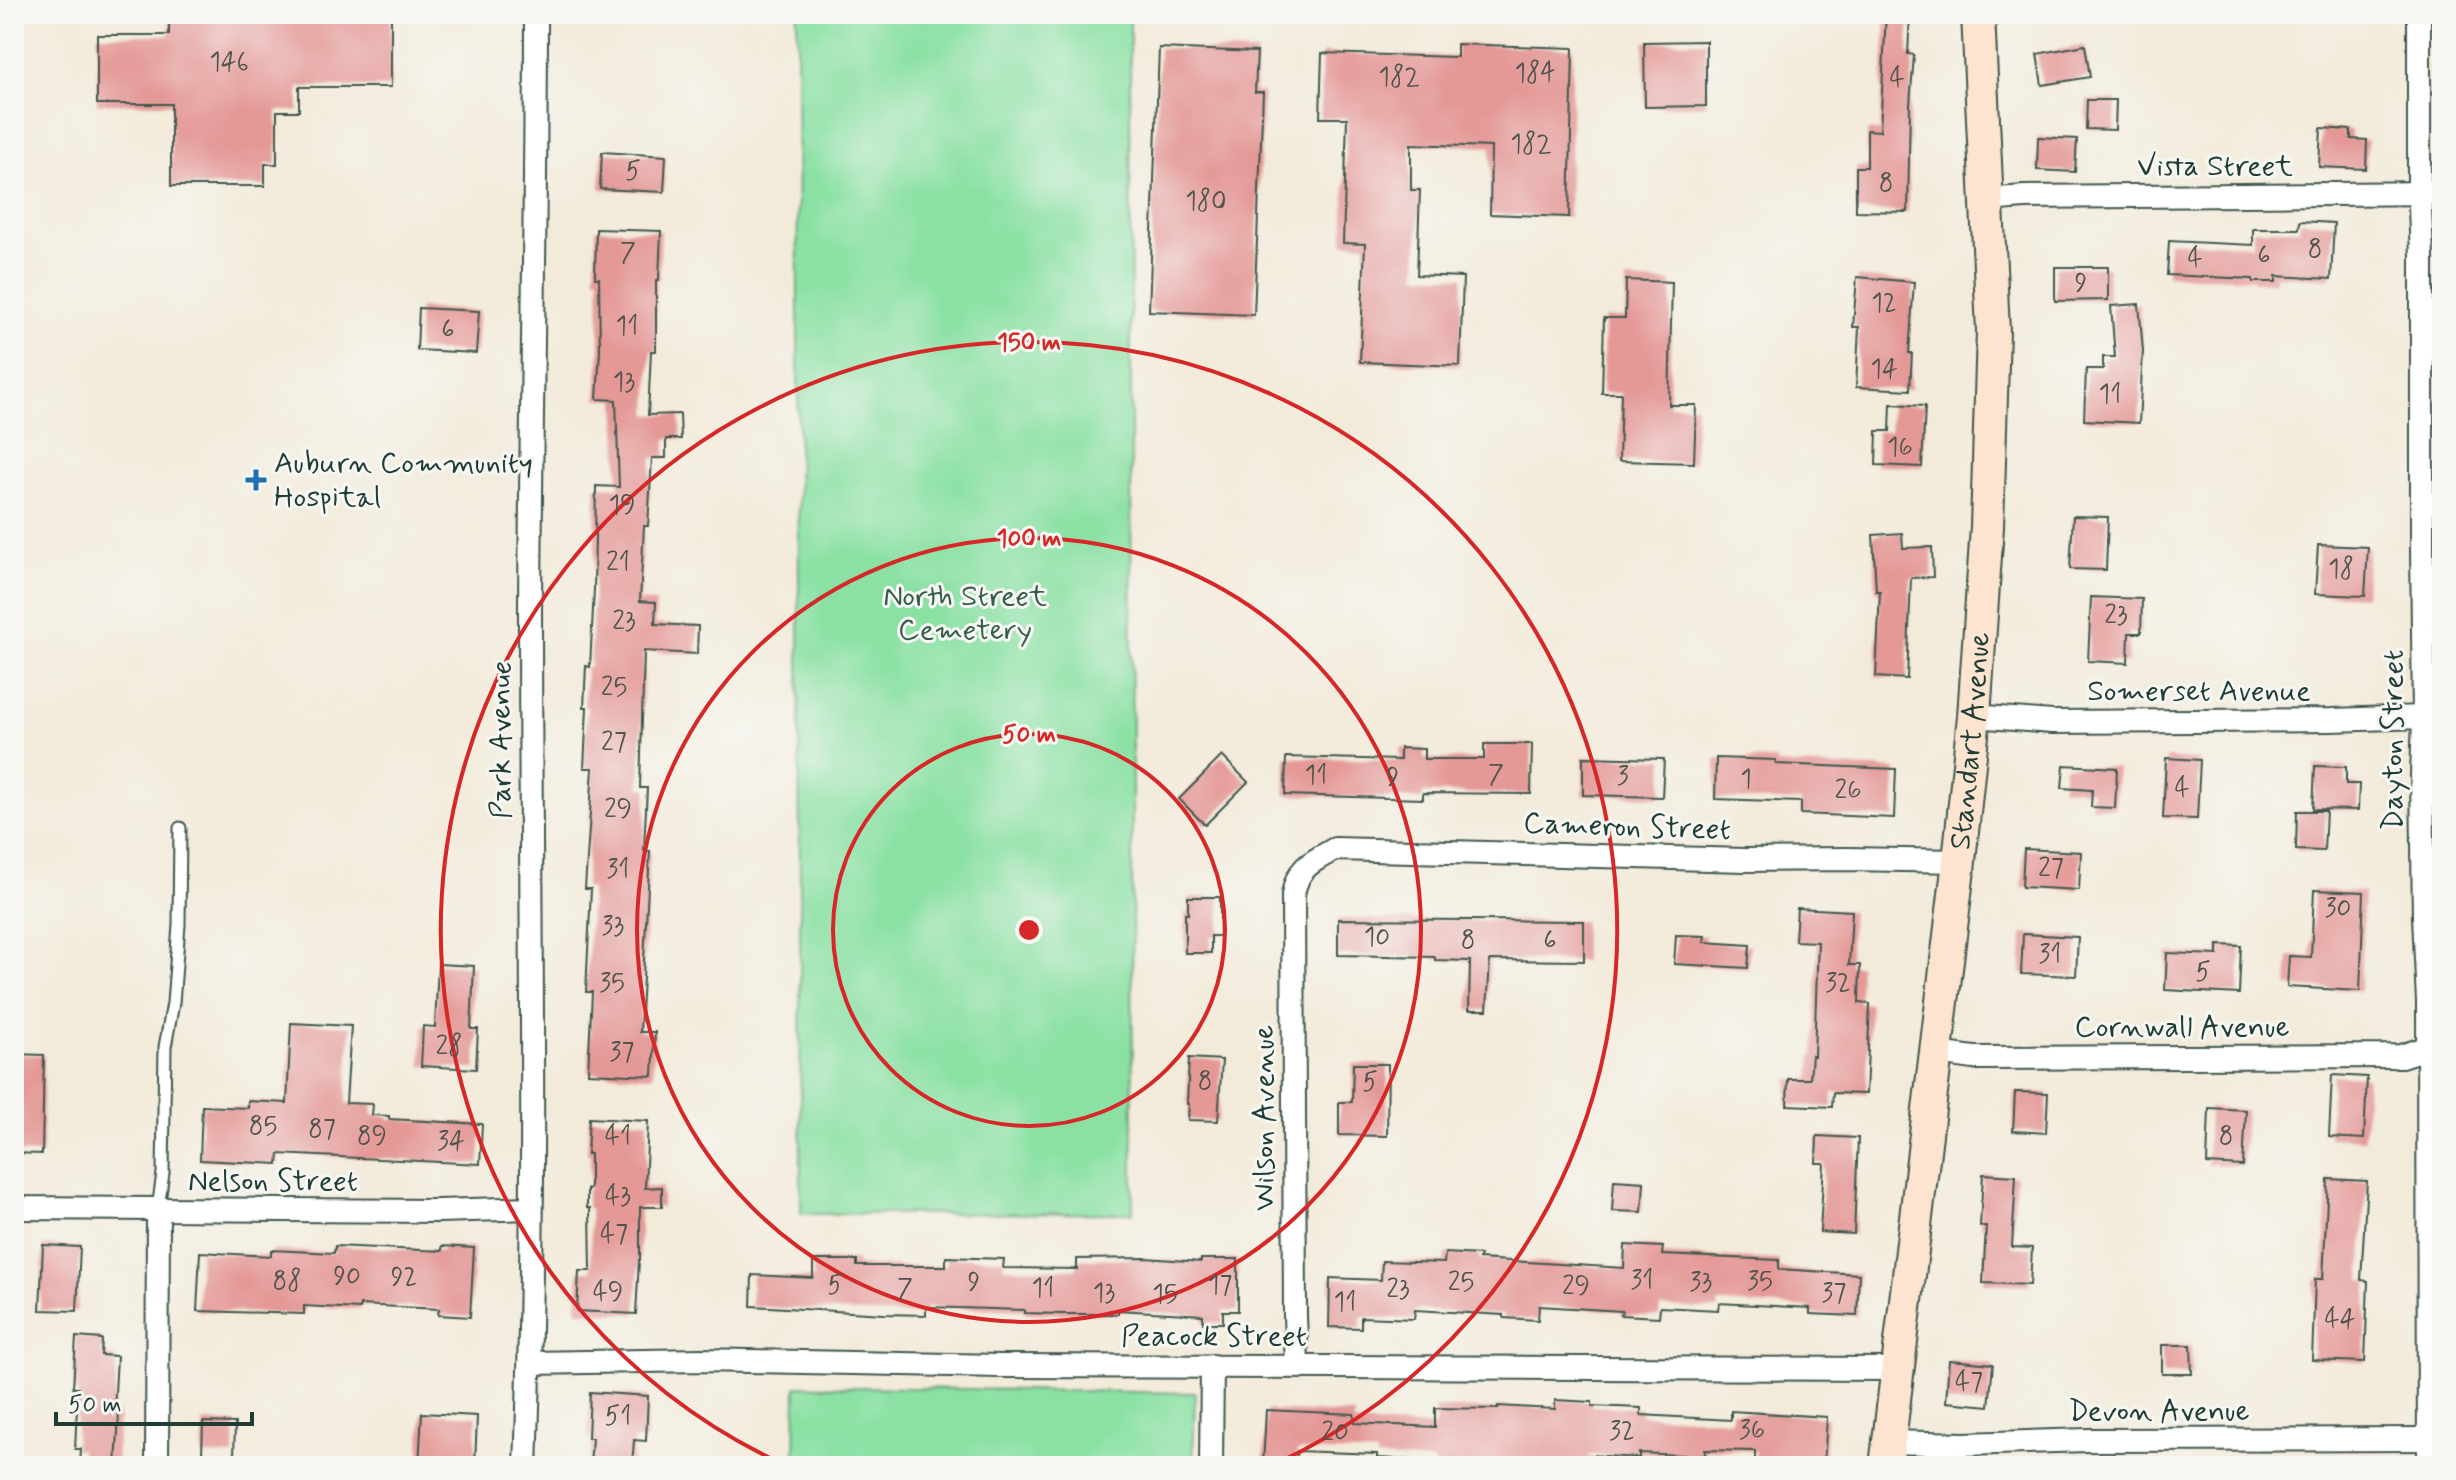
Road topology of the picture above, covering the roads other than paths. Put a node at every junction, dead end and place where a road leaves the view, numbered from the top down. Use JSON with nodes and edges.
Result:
{"nodes":[{"id":1,"x":536,"y":14,"type":"edge"},
{"id":2,"x":1978,"y":14,"type":"edge"},
{"id":3,"x":2419,"y":14,"type":"edge"},
{"id":4,"x":2431,"y":192,"type":"edge"},
{"id":5,"x":1988,"y":200,"type":"junction"},
{"id":6,"x":1974,"y":716,"type":"junction"},
{"id":7,"x":2424,"y":717,"type":"junction"},
{"id":8,"x":180,"y":828,"type":"dead end"},
{"id":9,"x":1959,"y":861,"type":"junction"},
{"id":10,"x":1300,"y":871,"type":"joint"},
{"id":11,"x":2426,"y":1048,"type":"junction"},
{"id":12,"x":1937,"y":1053,"type":"junction"},
{"id":13,"x":14,"y":1208,"type":"edge"},
{"id":14,"x":531,"y":1208,"type":"junction"},
{"id":15,"x":158,"y":1210,"type":"junction"},
{"id":16,"x":530,"y":1363,"type":"junction"},
{"id":17,"x":1297,"y":1365,"type":"junction"},
{"id":18,"x":1212,"y":1366,"type":"junction"},
{"id":19,"x":1897,"y":1369,"type":"junction"},
{"id":20,"x":2429,"y":1439,"type":"junction"},
{"id":21,"x":1887,"y":1454,"type":"edge"},
{"id":22,"x":157,"y":1466,"type":"edge"},
{"id":23,"x":526,"y":1466,"type":"edge"},
{"id":24,"x":1211,"y":1466,"type":"edge"},
{"id":25,"x":2429,"y":1466,"type":"edge"}],
"edges":[{"from":1,"to":14,"type":"street","name":"Park Avenue"},
{"from":2,"to":5,"type":"street","name":"Standart Avenue"},
{"from":3,"to":4,"type":"street","name":"Dayton Street"},
{"from":4,"to":5,"type":"street","name":"Vista Street"},
{"from":4,"to":7,"type":"street","name":"Dayton Street"},
{"from":5,"to":6,"type":"street","name":"Standart Avenue"},
{"from":6,"to":7,"type":"street","name":"Somerset Avenue"},
{"from":6,"to":9,"type":"street","name":"Standart Avenue"},
{"from":7,"to":11,"type":"street","name":"Dayton Street"},
{"from":8,"to":15,"type":"lane"},
{"from":9,"to":10,"type":"street","name":"Cameron Street"},
{"from":9,"to":12,"type":"street","name":"Standart Avenue"},
{"from":10,"to":17,"type":"street","name":"Wilson Avenue"},
{"from":11,"to":12,"type":"street","name":"Cornwall Avenue"},
{"from":11,"to":20,"type":"street","name":"Dayton Street"},
{"from":12,"to":19,"type":"street","name":"Standart Avenue"},
{"from":13,"to":15,"type":"street","name":"Nelson Street"},
{"from":14,"to":15,"type":"street","name":"Nelson Street"},
{"from":14,"to":16,"type":"street","name":"Park Avenue"},
{"from":15,"to":22,"type":"street"},
{"from":16,"to":18,"type":"street","name":"Peacock Street"},
{"from":16,"to":23,"type":"street","name":"Park Avenue"},
{"from":17,"to":18,"type":"street","name":"Peacock Street"},
{"from":17,"to":19,"type":"street","name":"Peacock Street"},
{"from":18,"to":24,"type":"street"},
{"from":19,"to":21,"type":"street","name":"Standart Avenue"},
{"from":20,"to":21,"type":"street","name":"Devon Avenue"},
{"from":20,"to":25,"type":"street","name":"Dayton Street"}]}
